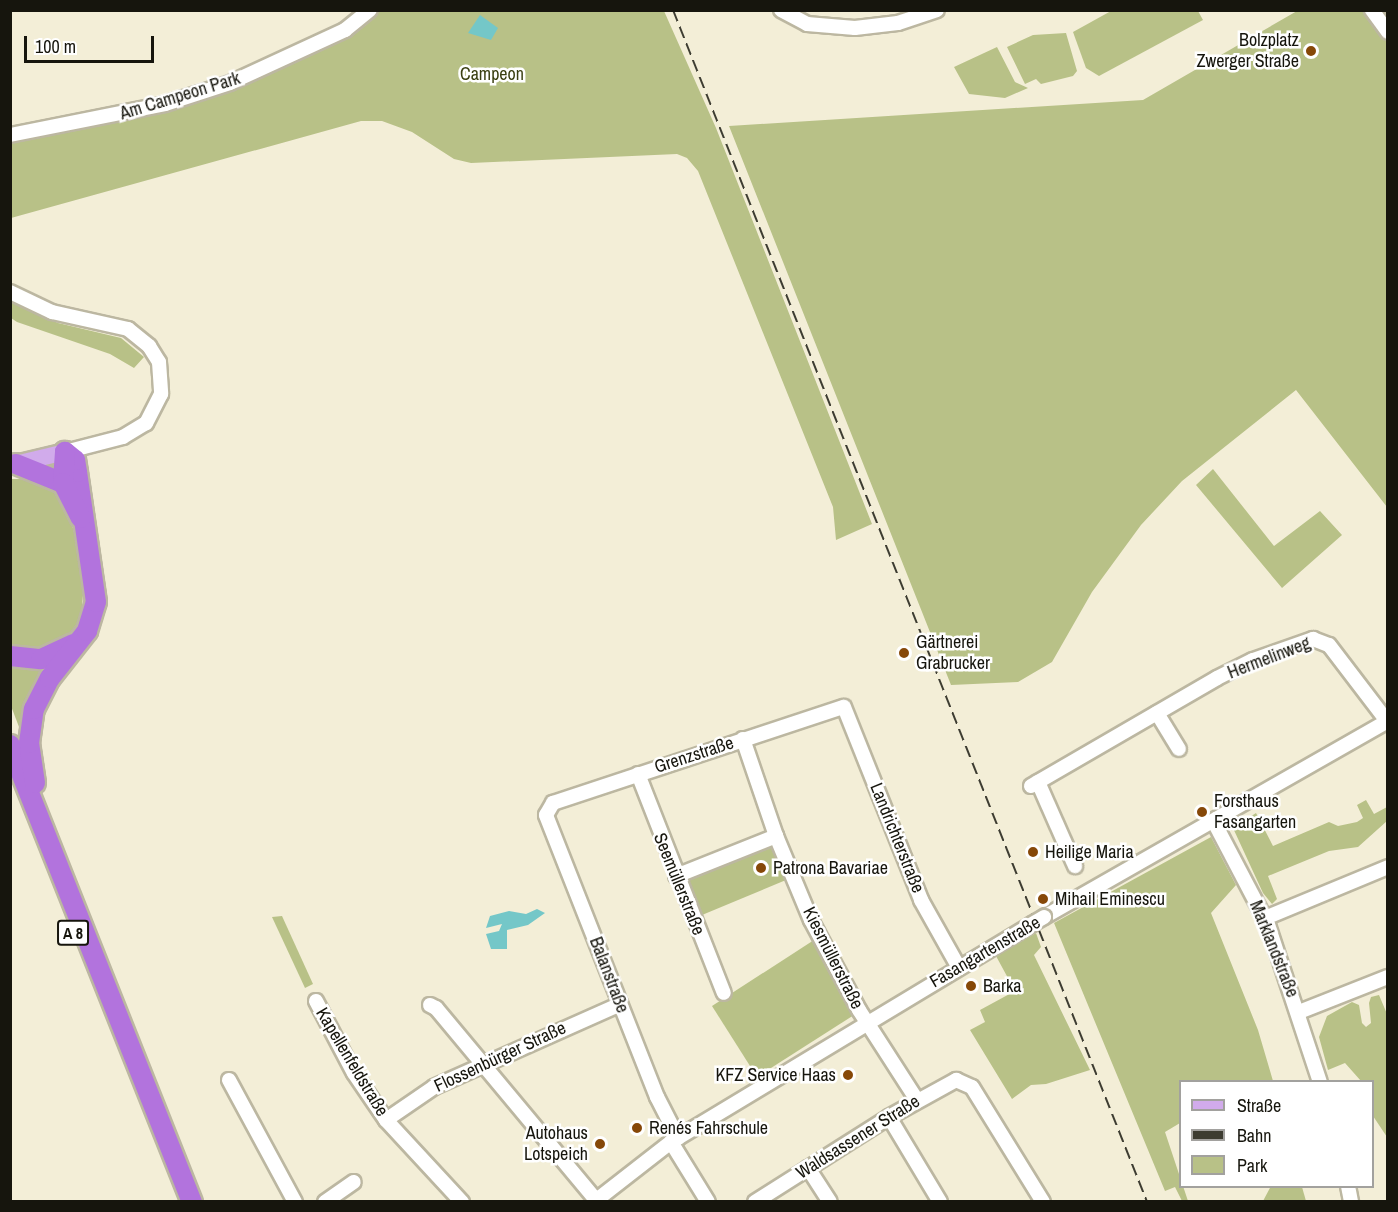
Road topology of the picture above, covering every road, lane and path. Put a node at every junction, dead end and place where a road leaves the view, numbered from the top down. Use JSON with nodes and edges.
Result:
{"nodes":[{"id":1,"x":370,"y":10,"type":"edge"},
{"id":2,"x":781,"y":10,"type":"edge"},
{"id":3,"x":937,"y":10,"type":"edge"},
{"id":4,"x":1372,"y":10,"type":"edge"},
{"id":5,"x":1388,"y":32,"type":"edge"},
{"id":6,"x":10,"y":135,"type":"edge"},
{"id":7,"x":10,"y":292,"type":"edge"},
{"id":8,"x":65,"y":452,"type":"junction"},
{"id":9,"x":13,"y":464,"type":"edge"},
{"id":10,"x":63,"y":483,"type":"junction"},
{"id":11,"x":81,"y":518,"type":"junction"},
{"id":12,"x":78,"y":642,"type":"junction"},
{"id":13,"x":10,"y":656,"type":"edge"},
{"id":14,"x":844,"y":707,"type":"joint"},
{"id":15,"x":1157,"y":713,"type":"junction"},
{"id":16,"x":1387,"y":721,"type":"edge"},
{"id":17,"x":743,"y":740,"type":"junction"},
{"id":18,"x":10,"y":745,"type":"edge"},
{"id":19,"x":1179,"y":749,"type":"dead end"},
{"id":20,"x":638,"y":774,"type":"junction"},
{"id":21,"x":10,"y":778,"type":"edge"},
{"id":22,"x":547,"y":809,"type":"joint"},
{"id":23,"x":1214,"y":822,"type":"junction"},
{"id":24,"x":41,"y":823,"type":"junction"},
{"id":25,"x":776,"y":836,"type":"junction"},
{"id":26,"x":1075,"y":866,"type":"dead end"},
{"id":27,"x":1388,"y":867,"type":"edge"},
{"id":28,"x":676,"y":876,"type":"junction"},
{"id":29,"x":1265,"y":918,"type":"junction"},
{"id":30,"x":958,"y":966,"type":"junction"},
{"id":31,"x":1388,"y":977,"type":"edge"},
{"id":32,"x":724,"y":993,"type":"dead end"},
{"id":33,"x":316,"y":1001,"type":"dead end"},
{"id":34,"x":620,"y":1004,"type":"junction"},
{"id":35,"x":430,"y":1005,"type":"dead end"},
{"id":36,"x":1299,"y":1012,"type":"junction"},
{"id":37,"x":867,"y":1022,"type":"junction"},
{"id":38,"x":482,"y":1066,"type":"junction"},
{"id":39,"x":229,"y":1080,"type":"dead end"},
{"id":40,"x":1319,"y":1080,"type":"edge"},
{"id":41,"x":917,"y":1100,"type":"junction"},
{"id":42,"x":889,"y":1117,"type":"junction"},
{"id":43,"x":386,"y":1120,"type":"junction"},
{"id":44,"x":675,"y":1140,"type":"junction"},
{"id":45,"x":808,"y":1168,"type":"junction"},
{"id":46,"x":354,"y":1182,"type":"dead end"},
{"id":47,"x":595,"y":1201,"type":"edge"},
{"id":48,"x":178,"y":1202,"type":"edge"},
{"id":49,"x":192,"y":1202,"type":"edge"},
{"id":50,"x":295,"y":1202,"type":"edge"},
{"id":51,"x":325,"y":1202,"type":"edge"},
{"id":52,"x":462,"y":1202,"type":"edge"},
{"id":53,"x":708,"y":1202,"type":"edge"},
{"id":54,"x":755,"y":1202,"type":"edge"},
{"id":55,"x":830,"y":1202,"type":"edge"},
{"id":56,"x":940,"y":1202,"type":"edge"},
{"id":57,"x":1043,"y":1202,"type":"edge"}],
"edges":[{"from":1,"to":6,"type":"street","name":"Am Campeon Park"},
{"from":2,"to":3,"type":"street"},
{"from":4,"to":5,"type":"street"},
{"from":7,"to":8,"type":"street"},
{"from":8,"to":9,"type":"main road"},
{"from":8,"to":10,"type":"highway"},
{"from":8,"to":11,"type":"highway"},
{"from":9,"to":10,"type":"highway"},
{"from":10,"to":11,"type":"highway"},
{"from":11,"to":12,"type":"highway"},
{"from":12,"to":13,"type":"highway"},
{"from":12,"to":24,"type":"highway"},
{"from":14,"to":17,"type":"street","name":"Grenzstraße"},
{"from":14,"to":30,"type":"street","name":"Landrichterstraße"},
{"from":15,"to":16,"type":"street","name":"Hermelinweg"},
{"from":15,"to":19,"type":"street"},
{"from":15,"to":26,"type":"street","name":"Hermelinweg"},
{"from":16,"to":23,"type":"street","name":"Fasangartenstraße"},
{"from":17,"to":20,"type":"street","name":"Grenzstraße"},
{"from":17,"to":25,"type":"street","name":"Kiesmüllerstraße"},
{"from":18,"to":24,"type":"highway","number":"A 8"},
{"from":20,"to":22,"type":"street","name":"Grenzstraße"},
{"from":20,"to":28,"type":"street","name":"Seemüllerstraße"},
{"from":21,"to":48,"type":"highway","number":"A 8"},
{"from":22,"to":34,"type":"street","name":"Balanstraße"},
{"from":23,"to":29,"type":"street","name":"Marklandstraße"},
{"from":23,"to":30,"type":"street","name":"Fasangartenstraße"},
{"from":24,"to":49,"type":"highway","number":"A 8"},
{"from":25,"to":28,"type":"street"},
{"from":25,"to":37,"type":"street","name":"Kiesmüllerstraße"},
{"from":27,"to":29,"type":"street"},
{"from":28,"to":32,"type":"street","name":"Seemüllerstraße"},
{"from":29,"to":36,"type":"street","name":"Marklandstraße"},
{"from":30,"to":37,"type":"street","name":"Fasangartenstraße"},
{"from":31,"to":36,"type":"street"},
{"from":33,"to":43,"type":"street","name":"Kapellenfeldstraße"},
{"from":34,"to":38,"type":"street","name":"Flossenbürger Straße"},
{"from":34,"to":44,"type":"street","name":"Balanstraße"},
{"from":35,"to":38,"type":"street"},
{"from":36,"to":40,"type":"street","name":"Marklandstraße"},
{"from":37,"to":41,"type":"street","name":"Kiesmüllerstraße"},
{"from":37,"to":44,"type":"street","name":"Fasangartenstraße"},
{"from":38,"to":43,"type":"street","name":"Flossenbürger Straße"},
{"from":38,"to":47,"type":"street"},
{"from":39,"to":50,"type":"street"},
{"from":41,"to":42,"type":"street","name":"Waldsassener Straße"},
{"from":41,"to":57,"type":"street","name":"Waldsassener Straße"},
{"from":42,"to":45,"type":"street","name":"Waldsassener Straße"},
{"from":42,"to":56,"type":"street"},
{"from":43,"to":52,"type":"street","name":"Kapellenfeldstraße"},
{"from":44,"to":47,"type":"street","name":"Fasangartenstraße"},
{"from":44,"to":53,"type":"street","name":"Balanstraße"},
{"from":45,"to":54,"type":"street","name":"Waldsassener Straße"},
{"from":45,"to":55,"type":"street"},
{"from":46,"to":51,"type":"street"}]}
